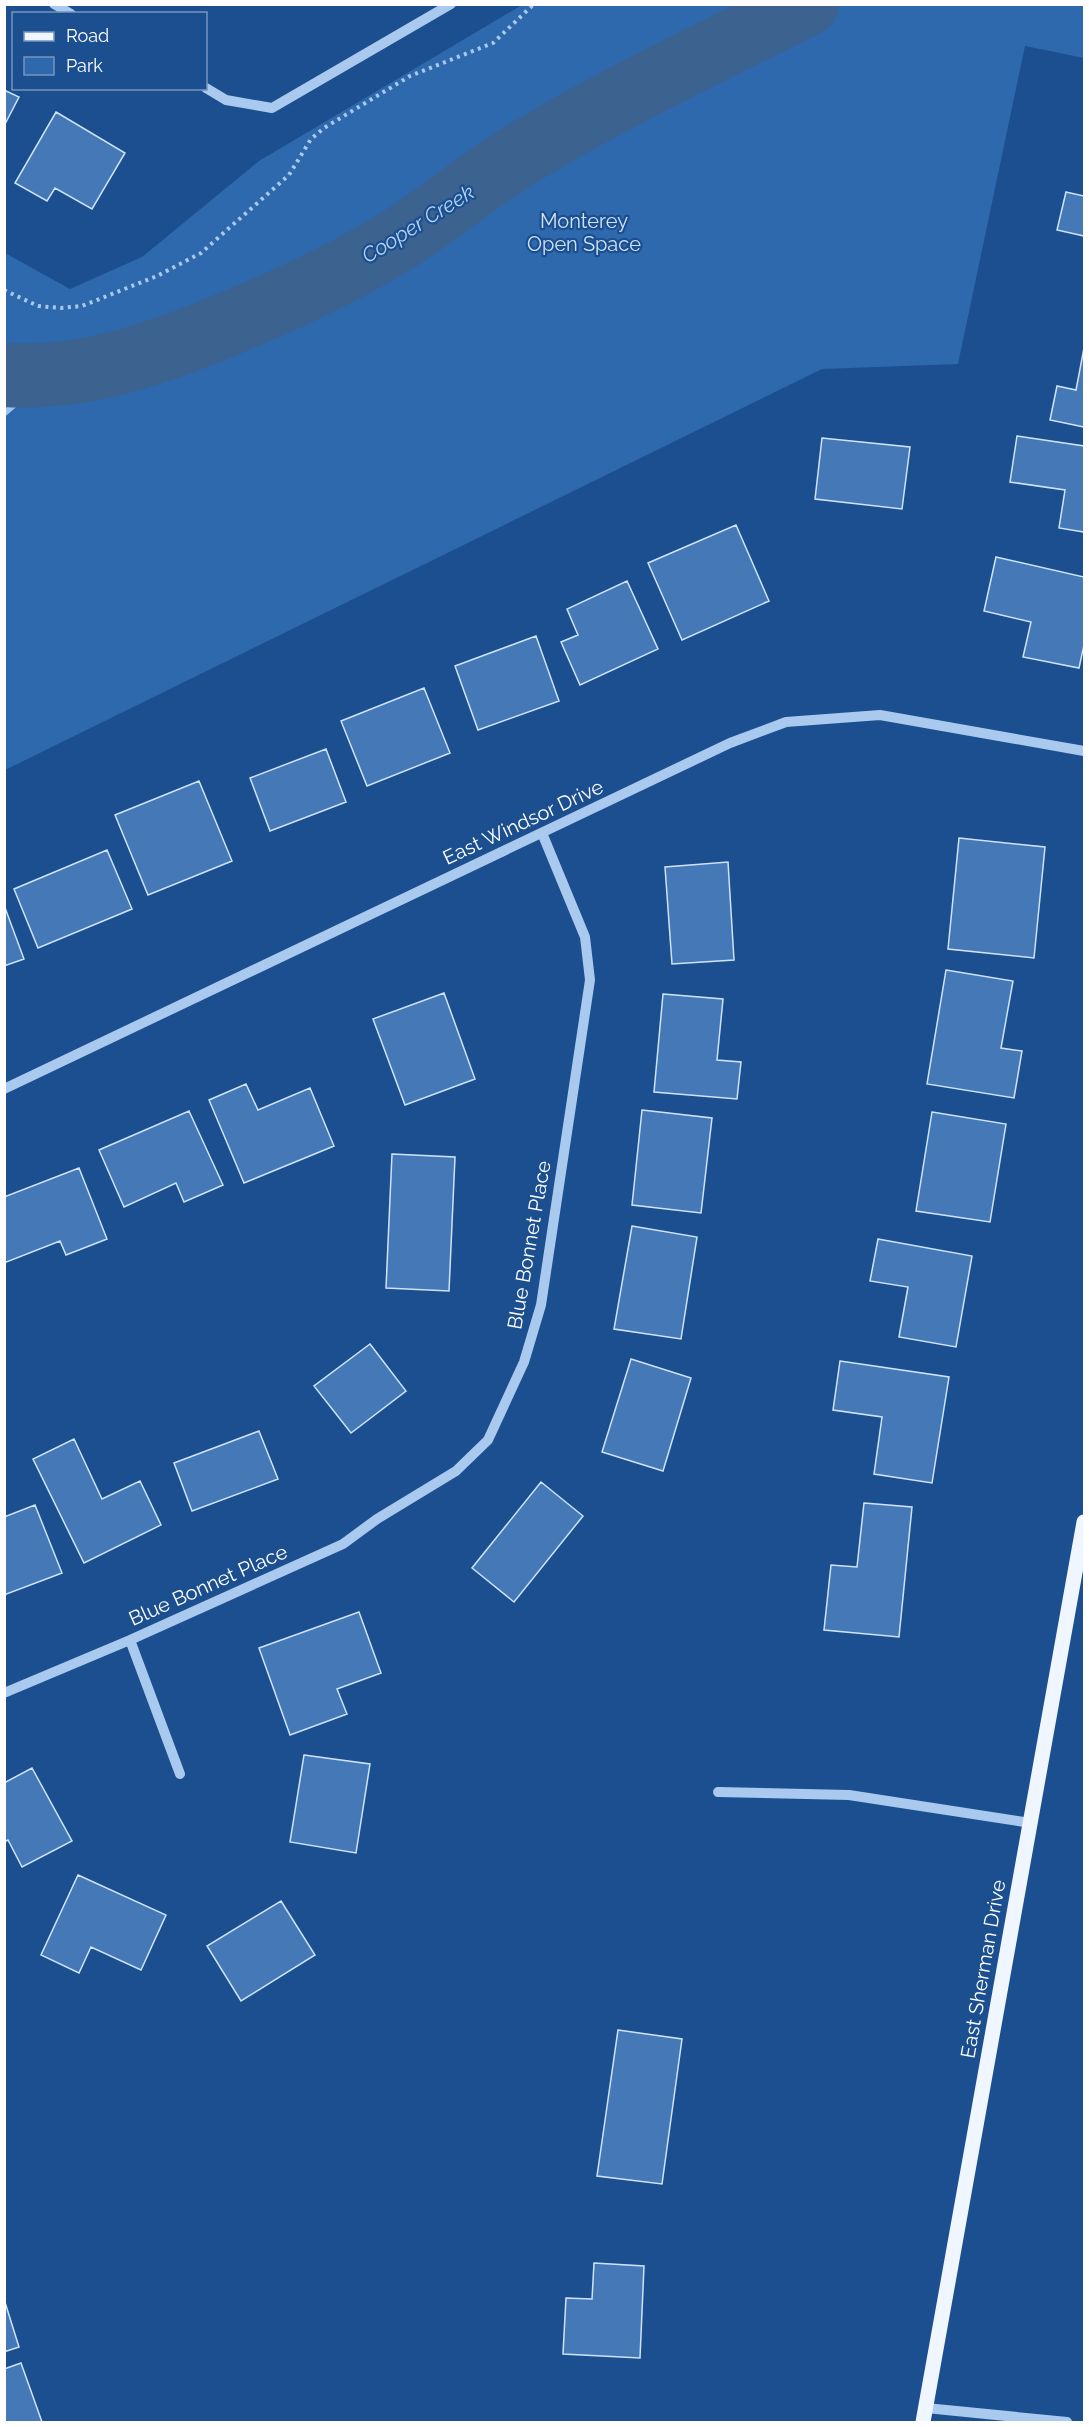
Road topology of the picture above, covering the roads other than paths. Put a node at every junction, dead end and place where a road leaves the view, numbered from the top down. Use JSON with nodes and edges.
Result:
{"nodes":[{"id":1,"x":54,"y":4,"type":"edge"},
{"id":2,"x":451,"y":4,"type":"edge"},
{"id":3,"x":68,"y":12,"type":"edge"},
{"id":4,"x":207,"y":89,"type":"edge"},
{"id":5,"x":1084,"y":751,"type":"edge"},
{"id":6,"x":542,"y":833,"type":"junction"},
{"id":7,"x":4,"y":1089,"type":"edge"},
{"id":8,"x":1084,"y":1522,"type":"edge"},
{"id":9,"x":130,"y":1640,"type":"junction"},
{"id":10,"x":4,"y":1693,"type":"edge"},
{"id":11,"x":180,"y":1774,"type":"dead end"},
{"id":12,"x":718,"y":1792,"type":"dead end"},
{"id":13,"x":1031,"y":1823,"type":"junction"},
{"id":14,"x":925,"y":2415,"type":"edge"},
{"id":15,"x":1067,"y":2422,"type":"edge"}],
"edges":[{"from":1,"to":3,"type":"street"},
{"from":2,"to":4,"type":"street"},
{"from":5,"to":6,"type":"street","name":"East Windsor Drive"},
{"from":6,"to":7,"type":"street","name":"East Windsor Drive"},
{"from":6,"to":9,"type":"street","name":"Blue Bonnet Place"},
{"from":8,"to":13,"type":"main road","name":"East Sherman Drive"},
{"from":9,"to":10,"type":"street","name":"Blue Bonnet Place"},
{"from":9,"to":11,"type":"street"},
{"from":12,"to":13,"type":"street"},
{"from":13,"to":14,"type":"main road","name":"East Sherman Drive"},
{"from":14,"to":15,"type":"street"}]}
